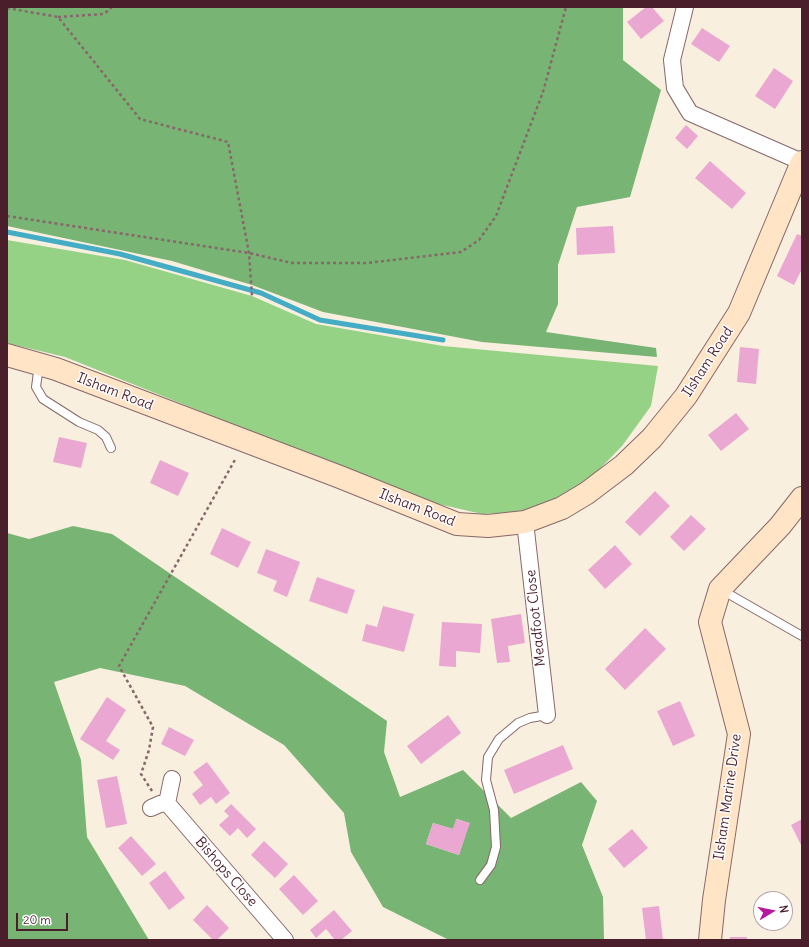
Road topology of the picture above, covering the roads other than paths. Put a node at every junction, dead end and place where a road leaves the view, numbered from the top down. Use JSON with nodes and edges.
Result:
{"nodes":[{"id":1,"x":685,"y":7,"type":"edge"},
{"id":2,"x":802,"y":162,"type":"edge"},
{"id":3,"x":7,"y":355,"type":"edge"},
{"id":4,"x":39,"y":365,"type":"junction"},
{"id":5,"x":111,"y":448,"type":"dead end"},
{"id":6,"x":802,"y":498,"type":"edge"},
{"id":7,"x":525,"y":522,"type":"junction"},
{"id":8,"x":720,"y":589,"type":"junction"},
{"id":9,"x":802,"y":636,"type":"edge"},
{"id":10,"x":547,"y":715,"type":"joint"},
{"id":11,"x":172,"y":779,"type":"dead end"},
{"id":12,"x":480,"y":880,"type":"dead end"},
{"id":13,"x":285,"y":940,"type":"edge"},
{"id":14,"x":710,"y":940,"type":"edge"}],
"edges":[{"from":1,"to":2,"type":"street"},
{"from":2,"to":7,"type":"street","name":"Ilsham Road"},
{"from":3,"to":4,"type":"street","name":"Ilsham Road"},
{"from":4,"to":5,"type":"lane"},
{"from":4,"to":7,"type":"street","name":"Ilsham Road"},
{"from":6,"to":8,"type":"street","name":"Ilsham Marine Drive"},
{"from":7,"to":10,"type":"street","name":"Meadfoot Close"},
{"from":8,"to":9,"type":"lane"},
{"from":8,"to":14,"type":"street","name":"Ilsham Marine Drive"},
{"from":10,"to":12,"type":"lane"},
{"from":11,"to":13,"type":"street","name":"Bishops Close"}]}
